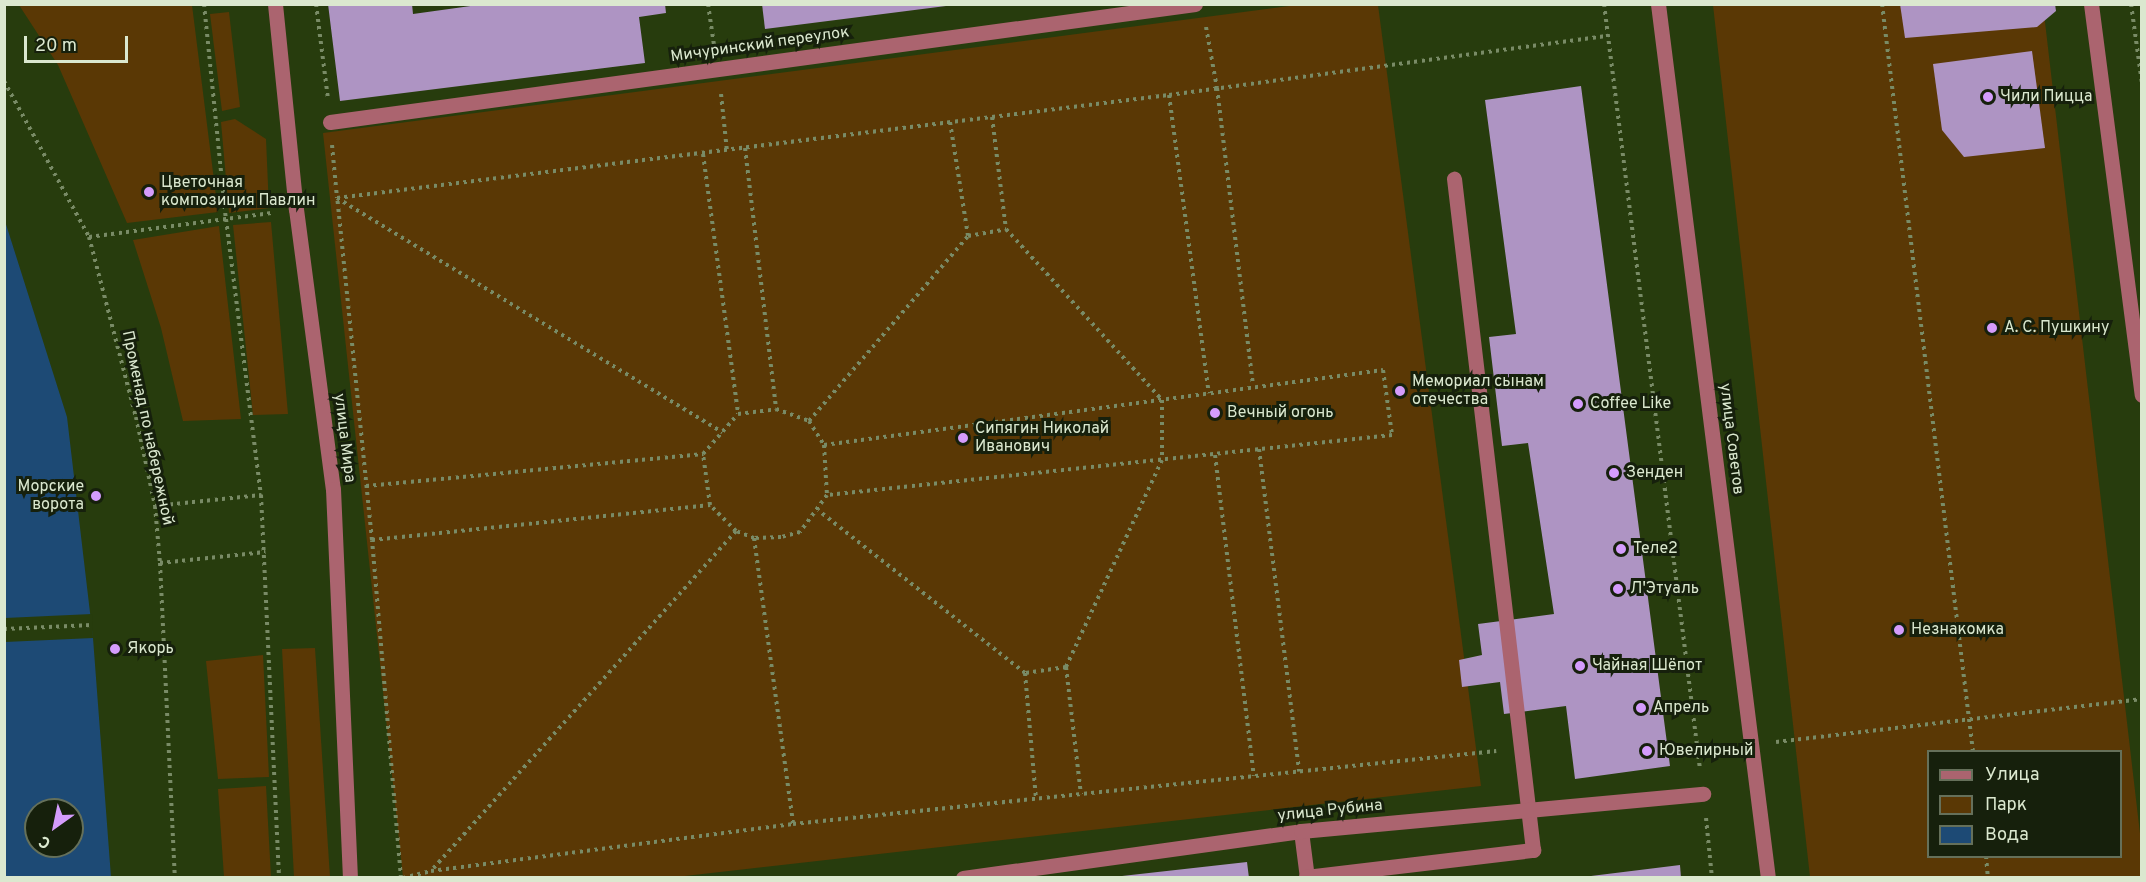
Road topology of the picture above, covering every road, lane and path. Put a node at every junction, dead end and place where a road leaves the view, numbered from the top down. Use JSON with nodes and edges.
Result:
{"nodes":[{"id":1,"x":204,"y":4,"type":"edge"},
{"id":2,"x":275,"y":4,"type":"edge"},
{"id":3,"x":316,"y":4,"type":"edge"},
{"id":4,"x":1195,"y":4,"type":"edge"},
{"id":5,"x":1604,"y":4,"type":"edge"},
{"id":6,"x":1658,"y":4,"type":"edge"},
{"id":7,"x":1882,"y":4,"type":"edge"},
{"id":8,"x":2091,"y":4,"type":"edge"},
{"id":9,"x":2131,"y":4,"type":"edge"},
{"id":10,"x":1206,"y":26,"type":"dead end"},
{"id":11,"x":1608,"y":36,"type":"junction"},
{"id":12,"x":4,"y":81,"type":"edge"},
{"id":13,"x":2142,"y":83,"type":"edge"},
{"id":14,"x":1217,"y":88,"type":"junction"},
{"id":15,"x":1169,"y":95,"type":"junction"},
{"id":16,"x":992,"y":117,"type":"junction"},
{"id":17,"x":330,"y":122,"type":"junction"},
{"id":18,"x":950,"y":122,"type":"junction"},
{"id":19,"x":745,"y":148,"type":"junction"},
{"id":20,"x":703,"y":154,"type":"junction"},
{"id":21,"x":1454,"y":178,"type":"dead end"},
{"id":22,"x":337,"y":198,"type":"junction"},
{"id":23,"x":296,"y":209,"type":"junction"},
{"id":24,"x":226,"y":219,"type":"junction"},
{"id":25,"x":1006,"y":229,"type":"junction"},
{"id":26,"x":968,"y":236,"type":"junction"},
{"id":27,"x":89,"y":237,"type":"junction"},
{"id":28,"x":1253,"y":386,"type":"junction"},
{"id":29,"x":1209,"y":393,"type":"junction"},
{"id":30,"x":2142,"y":395,"type":"edge"},
{"id":31,"x":1162,"y":400,"type":"junction"},
{"id":32,"x":776,"y":409,"type":"junction"},
{"id":33,"x":738,"y":414,"type":"junction"},
{"id":34,"x":809,"y":421,"type":"junction"},
{"id":35,"x":722,"y":432,"type":"junction"},
{"id":36,"x":824,"y":445,"type":"junction"},
{"id":37,"x":1259,"y":449,"type":"junction"},
{"id":38,"x":703,"y":454,"type":"junction"},
{"id":39,"x":1215,"y":455,"type":"junction"},
{"id":40,"x":1162,"y":460,"type":"junction"},
{"id":41,"x":366,"y":486,"type":"junction"},
{"id":42,"x":261,"y":495,"type":"junction"},
{"id":43,"x":827,"y":495,"type":"junction"},
{"id":44,"x":710,"y":505,"type":"junction"},
{"id":45,"x":155,"y":506,"type":"junction"},
{"id":46,"x":818,"y":510,"type":"junction"},
{"id":47,"x":736,"y":531,"type":"junction"},
{"id":48,"x":754,"y":538,"type":"junction"},
{"id":49,"x":372,"y":540,"type":"junction"},
{"id":50,"x":265,"y":552,"type":"junction"},
{"id":51,"x":160,"y":563,"type":"junction"},
{"id":52,"x":92,"y":625,"type":"dead end"},
{"id":53,"x":4,"y":629,"type":"edge"},
{"id":54,"x":1066,"y":667,"type":"junction"},
{"id":55,"x":1025,"y":673,"type":"junction"},
{"id":56,"x":2142,"y":699,"type":"edge"},
{"id":57,"x":1969,"y":719,"type":"junction"},
{"id":58,"x":1751,"y":745,"type":"junction"},
{"id":59,"x":1521,"y":748,"type":"junction"},
{"id":60,"x":1973,"y":750,"type":"edge"},
{"id":61,"x":1698,"y":751,"type":"junction"},
{"id":62,"x":1299,"y":772,"type":"junction"},
{"id":63,"x":1254,"y":776,"type":"junction"},
{"id":64,"x":1703,"y":794,"type":"junction"},
{"id":65,"x":1081,"y":795,"type":"junction"},
{"id":66,"x":1036,"y":799,"type":"junction"},
{"id":67,"x":1528,"y":810,"type":"junction"},
{"id":68,"x":794,"y":824,"type":"junction"},
{"id":69,"x":1301,"y":831,"type":"junction"},
{"id":70,"x":1986,"y":858,"type":"edge"},
{"id":71,"x":431,"y":871,"type":"junction"},
{"id":72,"x":1306,"y":877,"type":"edge"},
{"id":73,"x":175,"y":878,"type":"edge"},
{"id":74,"x":279,"y":878,"type":"edge"},
{"id":75,"x":350,"y":878,"type":"edge"},
{"id":76,"x":402,"y":878,"type":"edge"},
{"id":77,"x":963,"y":878,"type":"edge"},
{"id":78,"x":1712,"y":878,"type":"edge"},
{"id":79,"x":1768,"y":878,"type":"edge"},
{"id":80,"x":1988,"y":878,"type":"edge"}],
"edges":[{"from":1,"to":24,"type":"path"},
{"from":2,"to":23,"type":"street","name":"улица Мира"},
{"from":3,"to":17,"type":"path"},
{"from":4,"to":17,"type":"street","name":"Мичуринский переулок"},
{"from":5,"to":11,"type":"path"},
{"from":6,"to":58,"type":"street","name":"улица Советов"},
{"from":7,"to":57,"type":"path"},
{"from":8,"to":30,"type":"street"},
{"from":9,"to":13,"type":"path"},
{"from":10,"to":14,"type":"path"},
{"from":11,"to":14,"type":"path"},
{"from":11,"to":61,"type":"path"},
{"from":12,"to":27,"type":"path","name":"Променад по набережной"},
{"from":14,"to":15,"type":"path"},
{"from":14,"to":28,"type":"path"},
{"from":15,"to":16,"type":"path"},
{"from":15,"to":29,"type":"path"},
{"from":16,"to":18,"type":"path"},
{"from":16,"to":25,"type":"path"},
{"from":17,"to":22,"type":"path"},
{"from":18,"to":19,"type":"path"},
{"from":18,"to":26,"type":"path"},
{"from":19,"to":20,"type":"path"},
{"from":19,"to":32,"type":"path"},
{"from":20,"to":22,"type":"path"},
{"from":20,"to":33,"type":"path"},
{"from":21,"to":59,"type":"street"},
{"from":22,"to":35,"type":"path"},
{"from":22,"to":41,"type":"path"},
{"from":23,"to":24,"type":"path"},
{"from":23,"to":75,"type":"street","name":"улица Мира"},
{"from":24,"to":27,"type":"path"},
{"from":24,"to":42,"type":"path"},
{"from":25,"to":26,"type":"path"},
{"from":25,"to":31,"type":"path"},
{"from":26,"to":34,"type":"path"},
{"from":27,"to":45,"type":"path","name":"Променад по набережной"},
{"from":28,"to":29,"type":"path"},
{"from":28,"to":37,"type":"path"},
{"from":29,"to":31,"type":"path"},
{"from":31,"to":36,"type":"path"},
{"from":31,"to":40,"type":"path"},
{"from":32,"to":33,"type":"path"},
{"from":32,"to":34,"type":"path"},
{"from":33,"to":35,"type":"path"},
{"from":34,"to":36,"type":"path"},
{"from":35,"to":38,"type":"path"},
{"from":36,"to":43,"type":"path"},
{"from":37,"to":39,"type":"path"},
{"from":37,"to":62,"type":"path"},
{"from":38,"to":41,"type":"path"},
{"from":38,"to":44,"type":"path"},
{"from":39,"to":40,"type":"path"},
{"from":39,"to":63,"type":"path"},
{"from":40,"to":43,"type":"path"},
{"from":40,"to":54,"type":"path"},
{"from":41,"to":49,"type":"path"},
{"from":42,"to":45,"type":"path"},
{"from":42,"to":50,"type":"path"},
{"from":43,"to":46,"type":"path"},
{"from":44,"to":47,"type":"path"},
{"from":44,"to":49,"type":"path"},
{"from":45,"to":51,"type":"path","name":"Променад по набережной"},
{"from":46,"to":48,"type":"path"},
{"from":46,"to":55,"type":"path"},
{"from":47,"to":48,"type":"path"},
{"from":47,"to":71,"type":"path"},
{"from":48,"to":68,"type":"path"},
{"from":49,"to":76,"type":"path"},
{"from":50,"to":51,"type":"path"},
{"from":50,"to":74,"type":"path"},
{"from":51,"to":73,"type":"path","name":"Променад по набережной"},
{"from":52,"to":53,"type":"path"},
{"from":54,"to":55,"type":"path"},
{"from":54,"to":65,"type":"path"},
{"from":55,"to":66,"type":"path"},
{"from":56,"to":57,"type":"path"},
{"from":57,"to":58,"type":"path"},
{"from":57,"to":60,"type":"path"},
{"from":58,"to":61,"type":"path"},
{"from":58,"to":79,"type":"street","name":"улица Советов"},
{"from":59,"to":62,"type":"path"},
{"from":59,"to":67,"type":"street"},
{"from":61,"to":64,"type":"path"},
{"from":62,"to":63,"type":"path"},
{"from":63,"to":65,"type":"path"},
{"from":64,"to":67,"type":"street","name":"улица Рубина"},
{"from":64,"to":78,"type":"path"},
{"from":65,"to":66,"type":"path"},
{"from":66,"to":68,"type":"path"},
{"from":67,"to":69,"type":"street","name":"улица Рубина"},
{"from":67,"to":72,"type":"street"},
{"from":68,"to":71,"type":"path"},
{"from":69,"to":72,"type":"street"},
{"from":69,"to":77,"type":"street","name":"улица Рубина"},
{"from":70,"to":80,"type":"path"},
{"from":71,"to":76,"type":"path"}]}
